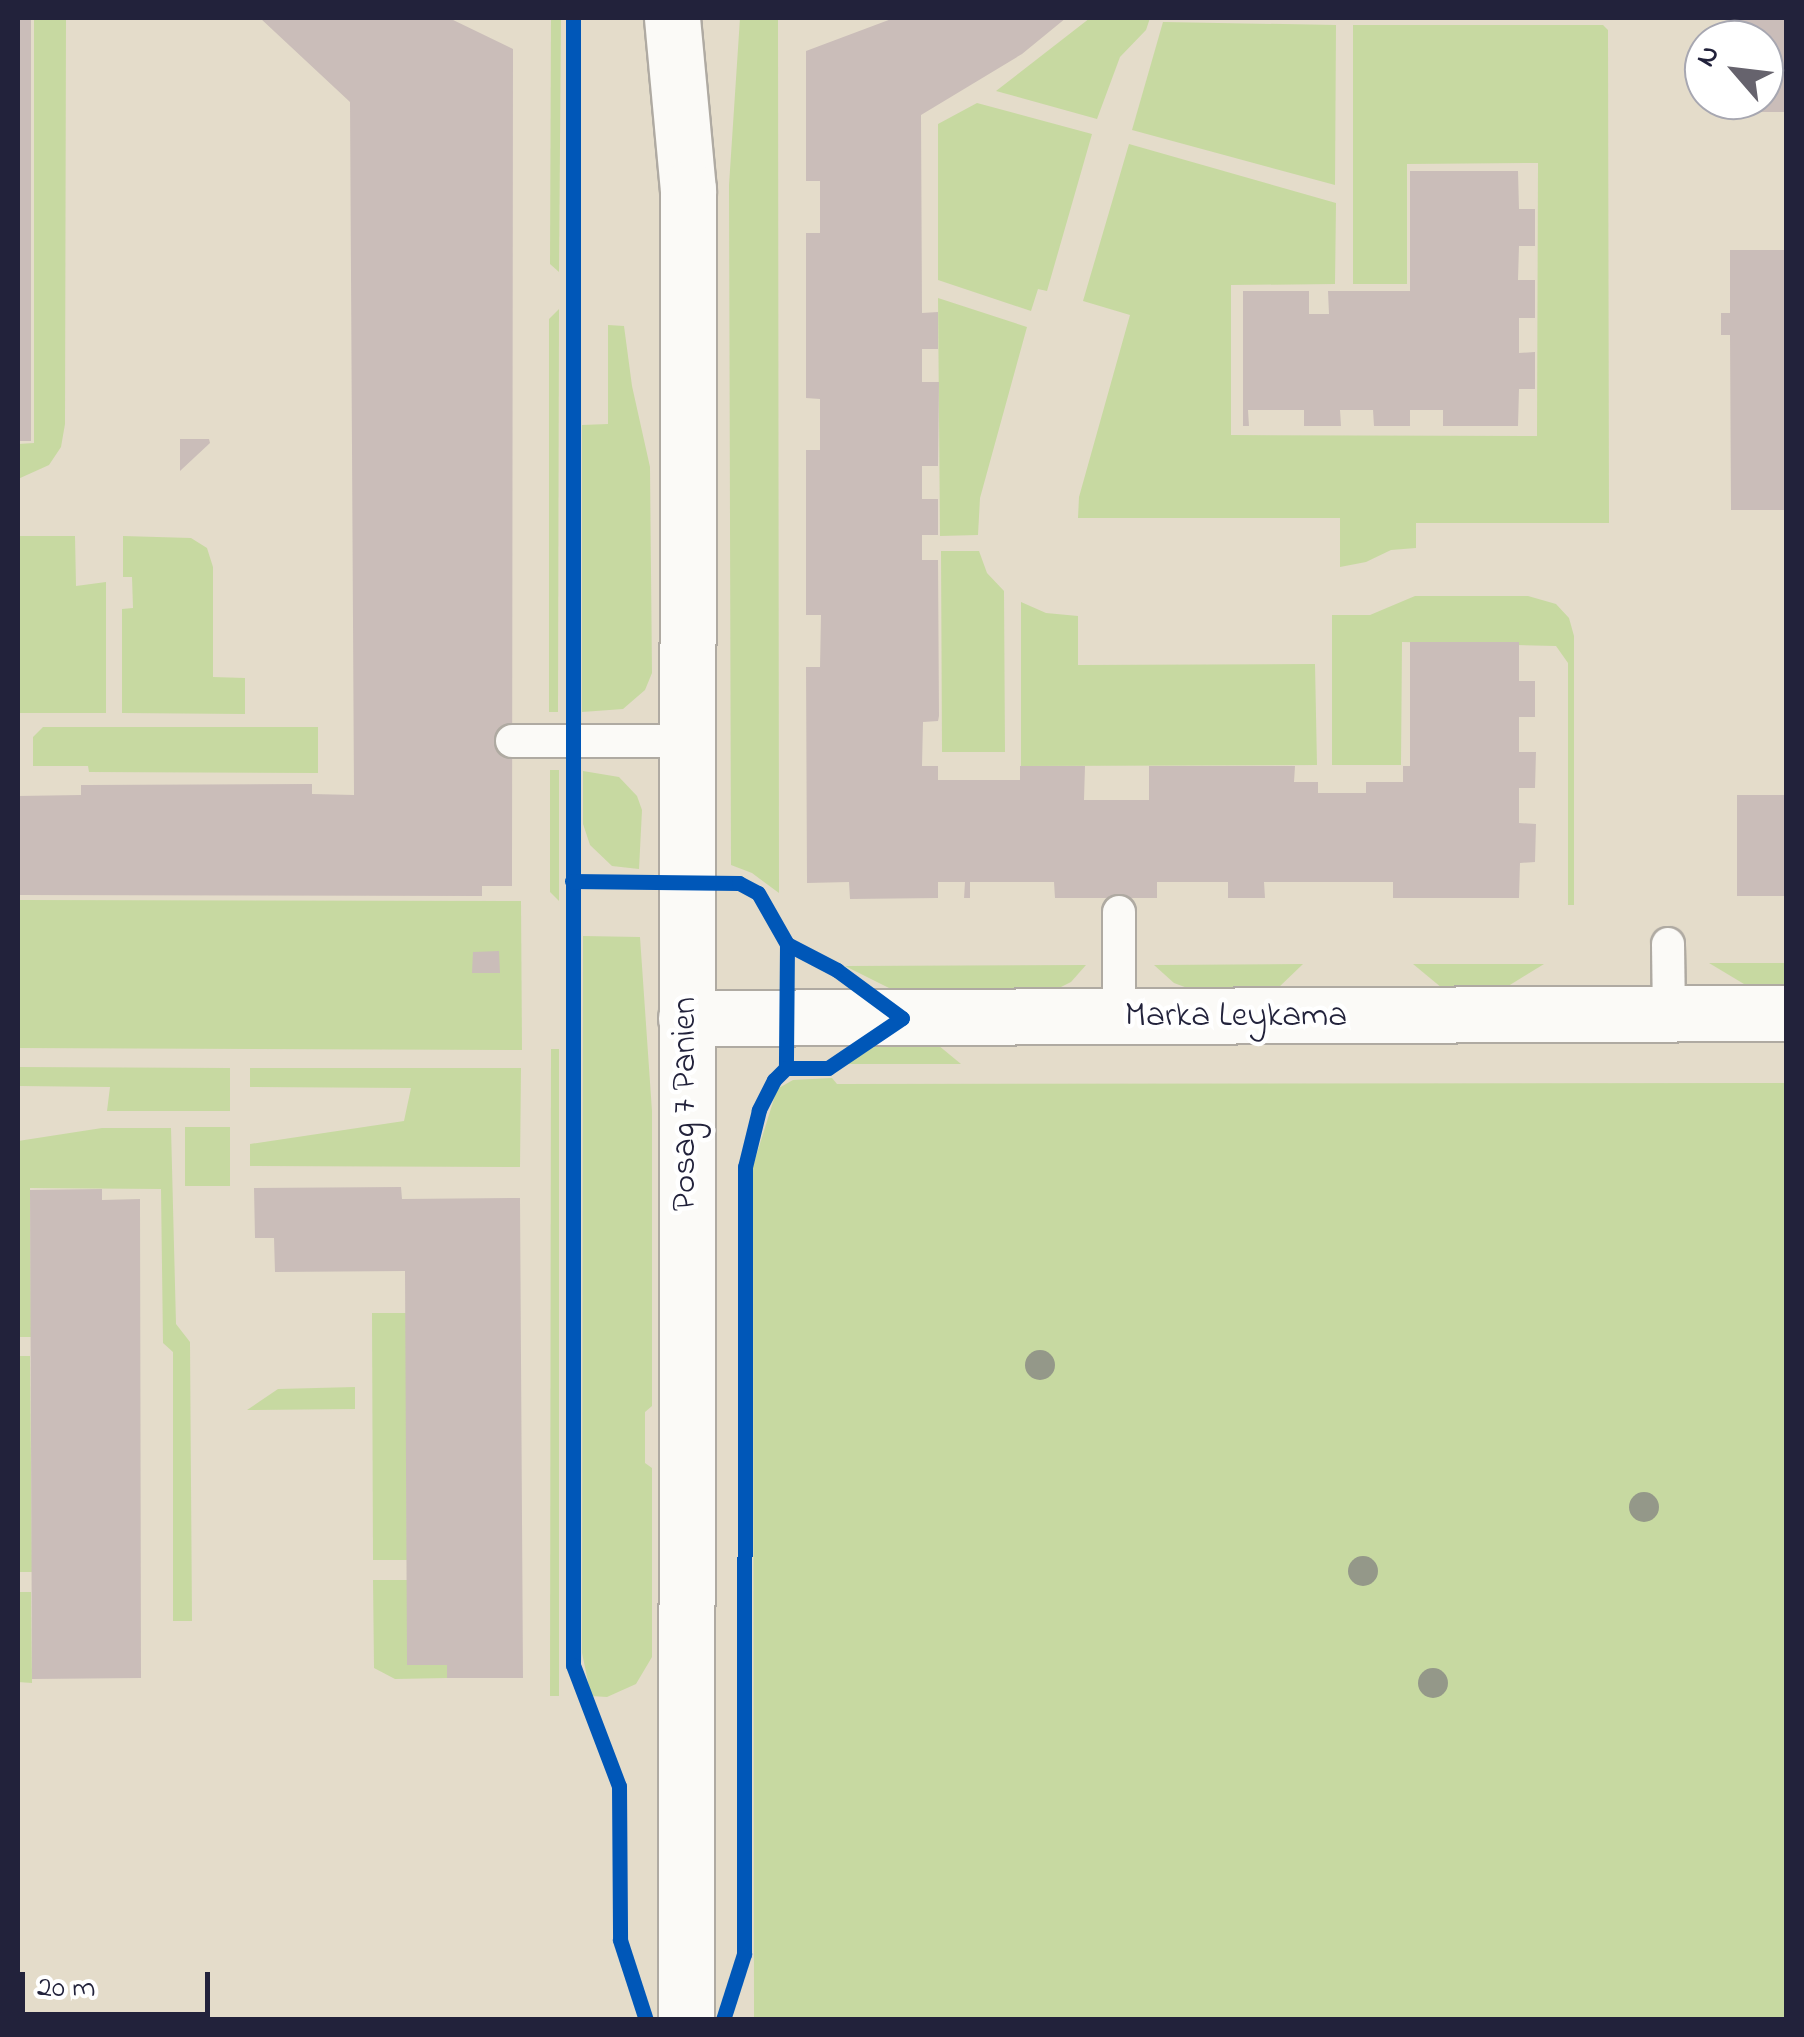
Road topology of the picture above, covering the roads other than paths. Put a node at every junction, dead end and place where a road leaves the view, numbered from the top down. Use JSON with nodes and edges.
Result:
{"nodes":[{"id":1,"x":672,"y":18,"type":"edge"},
{"id":2,"x":712,"y":18,"type":"edge"},
{"id":3,"x":688,"y":189,"type":"junction"},
{"id":4,"x":512,"y":741,"type":"dead end"},
{"id":5,"x":686,"y":741,"type":"junction"},
{"id":6,"x":1119,"y":912,"type":"dead end"},
{"id":7,"x":1668,"y":944,"type":"dead end"},
{"id":8,"x":1786,"y":1012,"type":"edge"},
{"id":9,"x":1669,"y":1016,"type":"junction"},
{"id":10,"x":1119,"y":1017,"type":"junction"},
{"id":11,"x":686,"y":1018,"type":"junction"},
{"id":12,"x":686,"y":2020,"type":"edge"}],
"edges":[{"from":1,"to":3,"type":"street","name":"Posag 7 Panien"},
{"from":2,"to":3,"type":"street","name":"Posag 7 Panien"},
{"from":3,"to":5,"type":"street","name":"Posag 7 Panien"},
{"from":4,"to":5,"type":"lane"},
{"from":5,"to":11,"type":"street","name":"Posag 7 Panien"},
{"from":6,"to":10,"type":"lane"},
{"from":7,"to":9,"type":"lane"},
{"from":8,"to":9,"type":"street","name":"Marka Leykama"},
{"from":9,"to":10,"type":"street","name":"Marka Leykama"},
{"from":10,"to":11,"type":"street","name":"Marka Leykama"},
{"from":11,"to":12,"type":"street","name":"Posag 7 Panien"}]}
